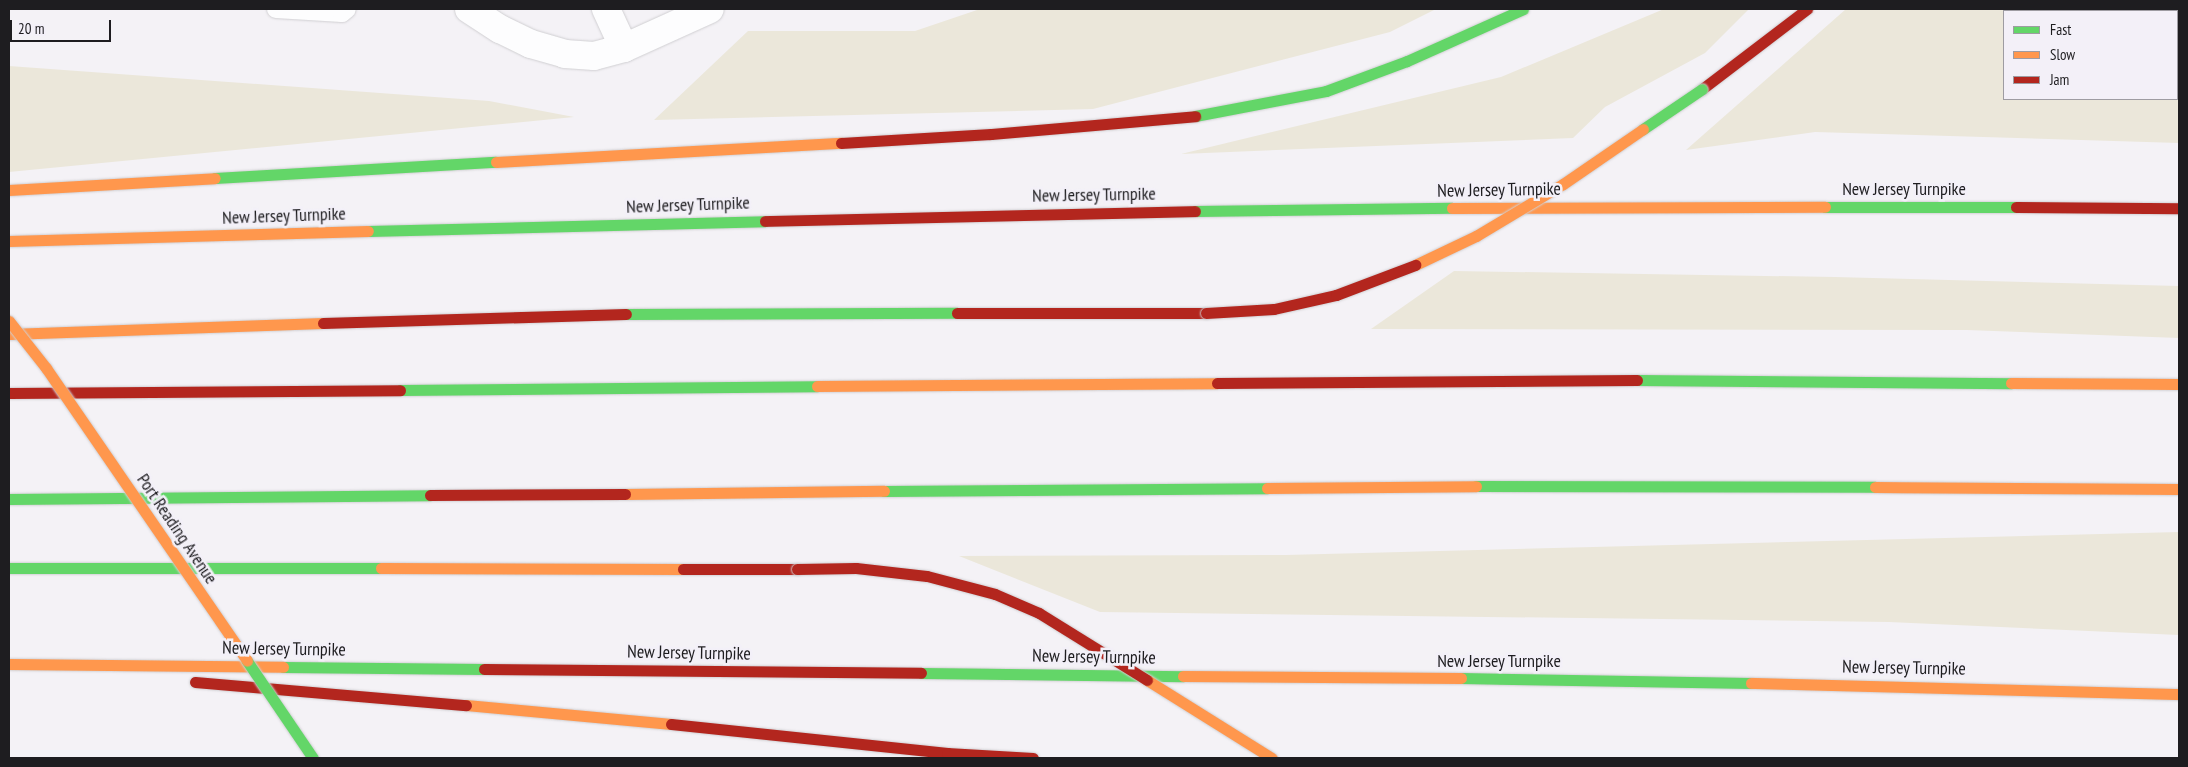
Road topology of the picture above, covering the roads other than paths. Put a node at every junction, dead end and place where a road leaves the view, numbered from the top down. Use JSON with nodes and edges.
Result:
{"nodes":[{"id":1,"x":276,"y":9,"type":"edge"},
{"id":2,"x":347,"y":9,"type":"edge"},
{"id":3,"x":469,"y":9,"type":"edge"},
{"id":4,"x":606,"y":9,"type":"edge"},
{"id":5,"x":710,"y":9,"type":"edge"},
{"id":6,"x":1523,"y":9,"type":"edge"},
{"id":7,"x":1807,"y":9,"type":"edge"},
{"id":8,"x":624,"y":48,"type":"junction"},
{"id":9,"x":9,"y":190,"type":"edge"},
{"id":10,"x":2179,"y":208,"type":"edge"},
{"id":11,"x":9,"y":241,"type":"edge"},
{"id":12,"x":9,"y":321,"type":"edge"},
{"id":13,"x":9,"y":334,"type":"edge"},
{"id":14,"x":2179,"y":384,"type":"edge"},
{"id":15,"x":9,"y":393,"type":"edge"},
{"id":16,"x":2179,"y":489,"type":"edge"},
{"id":17,"x":9,"y":499,"type":"edge"},
{"id":18,"x":9,"y":568,"type":"edge"},
{"id":19,"x":9,"y":665,"type":"edge"},
{"id":20,"x":148,"y":678,"type":"dead end"},
{"id":21,"x":178,"y":681,"type":"dead end"},
{"id":22,"x":2179,"y":694,"type":"edge"},
{"id":23,"x":313,"y":758,"type":"edge"},
{"id":24,"x":1033,"y":758,"type":"edge"},
{"id":25,"x":1272,"y":758,"type":"edge"}],
"edges":[{"from":1,"to":2,"type":"lane"},
{"from":3,"to":8,"type":"street"},
{"from":4,"to":8,"type":"street"},
{"from":5,"to":8,"type":"street"},
{"from":6,"to":9,"type":"main road"},
{"from":7,"to":13,"type":"main road","bridge":true},
{"from":10,"to":11,"type":"main road","name":"New Jersey Turnpike"},
{"from":12,"to":23,"type":"main road","name":"Port Reading Avenue","bridge":true},
{"from":14,"to":15,"type":"main road"},
{"from":16,"to":17,"type":"main road"},
{"from":18,"to":25,"type":"main road","bridge":true},
{"from":19,"to":20,"type":"main road"},
{"from":19,"to":22,"type":"main road","name":"New Jersey Turnpike"},
{"from":21,"to":24,"type":"main road"}]}
